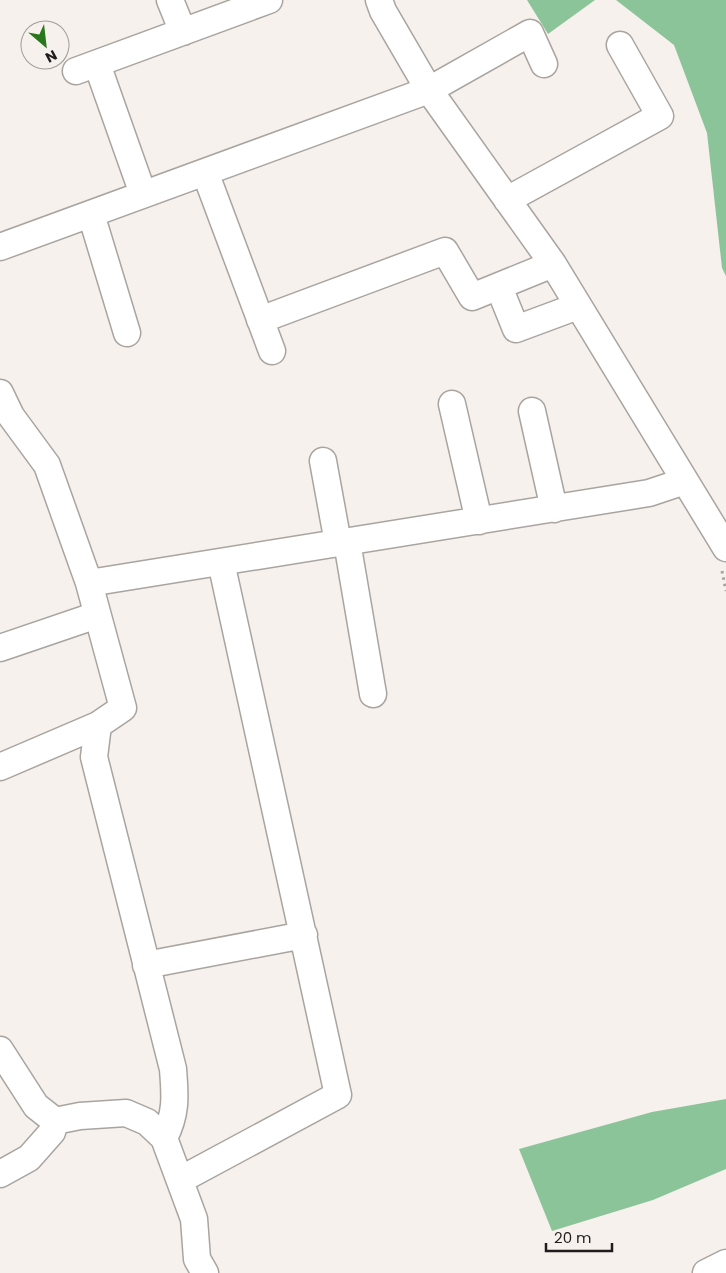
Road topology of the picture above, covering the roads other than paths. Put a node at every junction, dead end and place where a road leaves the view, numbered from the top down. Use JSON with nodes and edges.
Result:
{"nodes":[{"id":1,"x":170,"y":0,"type":"edge"},
{"id":2,"x":269,"y":0,"type":"edge"},
{"id":3,"x":379,"y":0,"type":"edge"},
{"id":4,"x":183,"y":32,"type":"junction"},
{"id":5,"x":620,"y":45,"type":"dead end"},
{"id":6,"x":544,"y":64,"type":"dead end"},
{"id":7,"x":429,"y":90,"type":"junction"},
{"id":8,"x":205,"y":172,"type":"junction"},
{"id":9,"x":143,"y":194,"type":"junction"},
{"id":10,"x":507,"y":200,"type":"junction"},
{"id":11,"x":91,"y":214,"type":"junction"},
{"id":12,"x":0,"y":247,"type":"edge"},
{"id":13,"x":553,"y":264,"type":"junction"},
{"id":14,"x":499,"y":287,"type":"junction"},
{"id":15,"x":578,"y":306,"type":"junction"},
{"id":16,"x":260,"y":320,"type":"junction"},
{"id":17,"x":127,"y":333,"type":"dead end"},
{"id":18,"x":272,"y":351,"type":"dead end"},
{"id":19,"x":0,"y":393,"type":"edge"},
{"id":20,"x":452,"y":404,"type":"dead end"},
{"id":21,"x":532,"y":411,"type":"dead end"},
{"id":22,"x":6,"y":419,"type":"edge"},
{"id":23,"x":323,"y":461,"type":"dead end"},
{"id":24,"x":685,"y":481,"type":"junction"},
{"id":25,"x":554,"y":509,"type":"junction"},
{"id":26,"x":479,"y":520,"type":"junction"},
{"id":27,"x":343,"y":542,"type":"junction"},
{"id":28,"x":726,"y":548,"type":"edge"},
{"id":29,"x":221,"y":562,"type":"junction"},
{"id":30,"x":89,"y":583,"type":"junction"},
{"id":31,"x":97,"y":615,"type":"junction"},
{"id":32,"x":0,"y":648,"type":"edge"},
{"id":33,"x":373,"y":694,"type":"dead end"},
{"id":34,"x":98,"y":725,"type":"junction"},
{"id":35,"x":0,"y":767,"type":"edge"},
{"id":36,"x":304,"y":935,"type":"junction"},
{"id":37,"x":146,"y":965,"type":"junction"},
{"id":38,"x":3,"y":1062,"type":"edge"},
{"id":39,"x":56,"y":1121,"type":"junction"},
{"id":40,"x":164,"y":1138,"type":"junction"},
{"id":41,"x":0,"y":1174,"type":"edge"},
{"id":42,"x":180,"y":1180,"type":"junction"},
{"id":43,"x":196,"y":1233,"type":"junction"},
{"id":44,"x":726,"y":1263,"type":"edge"},
{"id":45,"x":182,"y":1273,"type":"edge"},
{"id":46,"x":205,"y":1273,"type":"edge"},
{"id":47,"x":706,"y":1273,"type":"edge"}],
"edges":[{"from":1,"to":4,"type":"street"},
{"from":2,"to":4,"type":"street"},
{"from":3,"to":7,"type":"street"},
{"from":4,"to":9,"type":"street"},
{"from":5,"to":10,"type":"street"},
{"from":6,"to":7,"type":"street"},
{"from":7,"to":8,"type":"street"},
{"from":7,"to":10,"type":"street"},
{"from":8,"to":9,"type":"street"},
{"from":8,"to":16,"type":"street"},
{"from":9,"to":11,"type":"street"},
{"from":10,"to":13,"type":"street"},
{"from":11,"to":12,"type":"street"},
{"from":11,"to":17,"type":"street"},
{"from":13,"to":14,"type":"street"},
{"from":13,"to":15,"type":"street"},
{"from":14,"to":15,"type":"street"},
{"from":14,"to":16,"type":"street"},
{"from":15,"to":24,"type":"street"},
{"from":16,"to":18,"type":"street"},
{"from":19,"to":22,"type":"street"},
{"from":20,"to":26,"type":"street"},
{"from":21,"to":25,"type":"street"},
{"from":22,"to":30,"type":"street"},
{"from":23,"to":27,"type":"street"},
{"from":24,"to":25,"type":"street"},
{"from":24,"to":28,"type":"street"},
{"from":25,"to":26,"type":"street"},
{"from":26,"to":27,"type":"street"},
{"from":27,"to":29,"type":"street"},
{"from":27,"to":33,"type":"street"},
{"from":29,"to":30,"type":"street"},
{"from":29,"to":36,"type":"street"},
{"from":30,"to":31,"type":"street"},
{"from":31,"to":32,"type":"street"},
{"from":31,"to":34,"type":"street"},
{"from":34,"to":35,"type":"street"},
{"from":34,"to":37,"type":"street"},
{"from":36,"to":37,"type":"street"},
{"from":36,"to":42,"type":"street"},
{"from":37,"to":40,"type":"street"},
{"from":38,"to":39,"type":"street"},
{"from":39,"to":40,"type":"street"},
{"from":39,"to":41,"type":"street"},
{"from":40,"to":42,"type":"street"},
{"from":42,"to":43,"type":"street"},
{"from":43,"to":45,"type":"street"},
{"from":43,"to":46,"type":"street"},
{"from":44,"to":47,"type":"street"}]}
